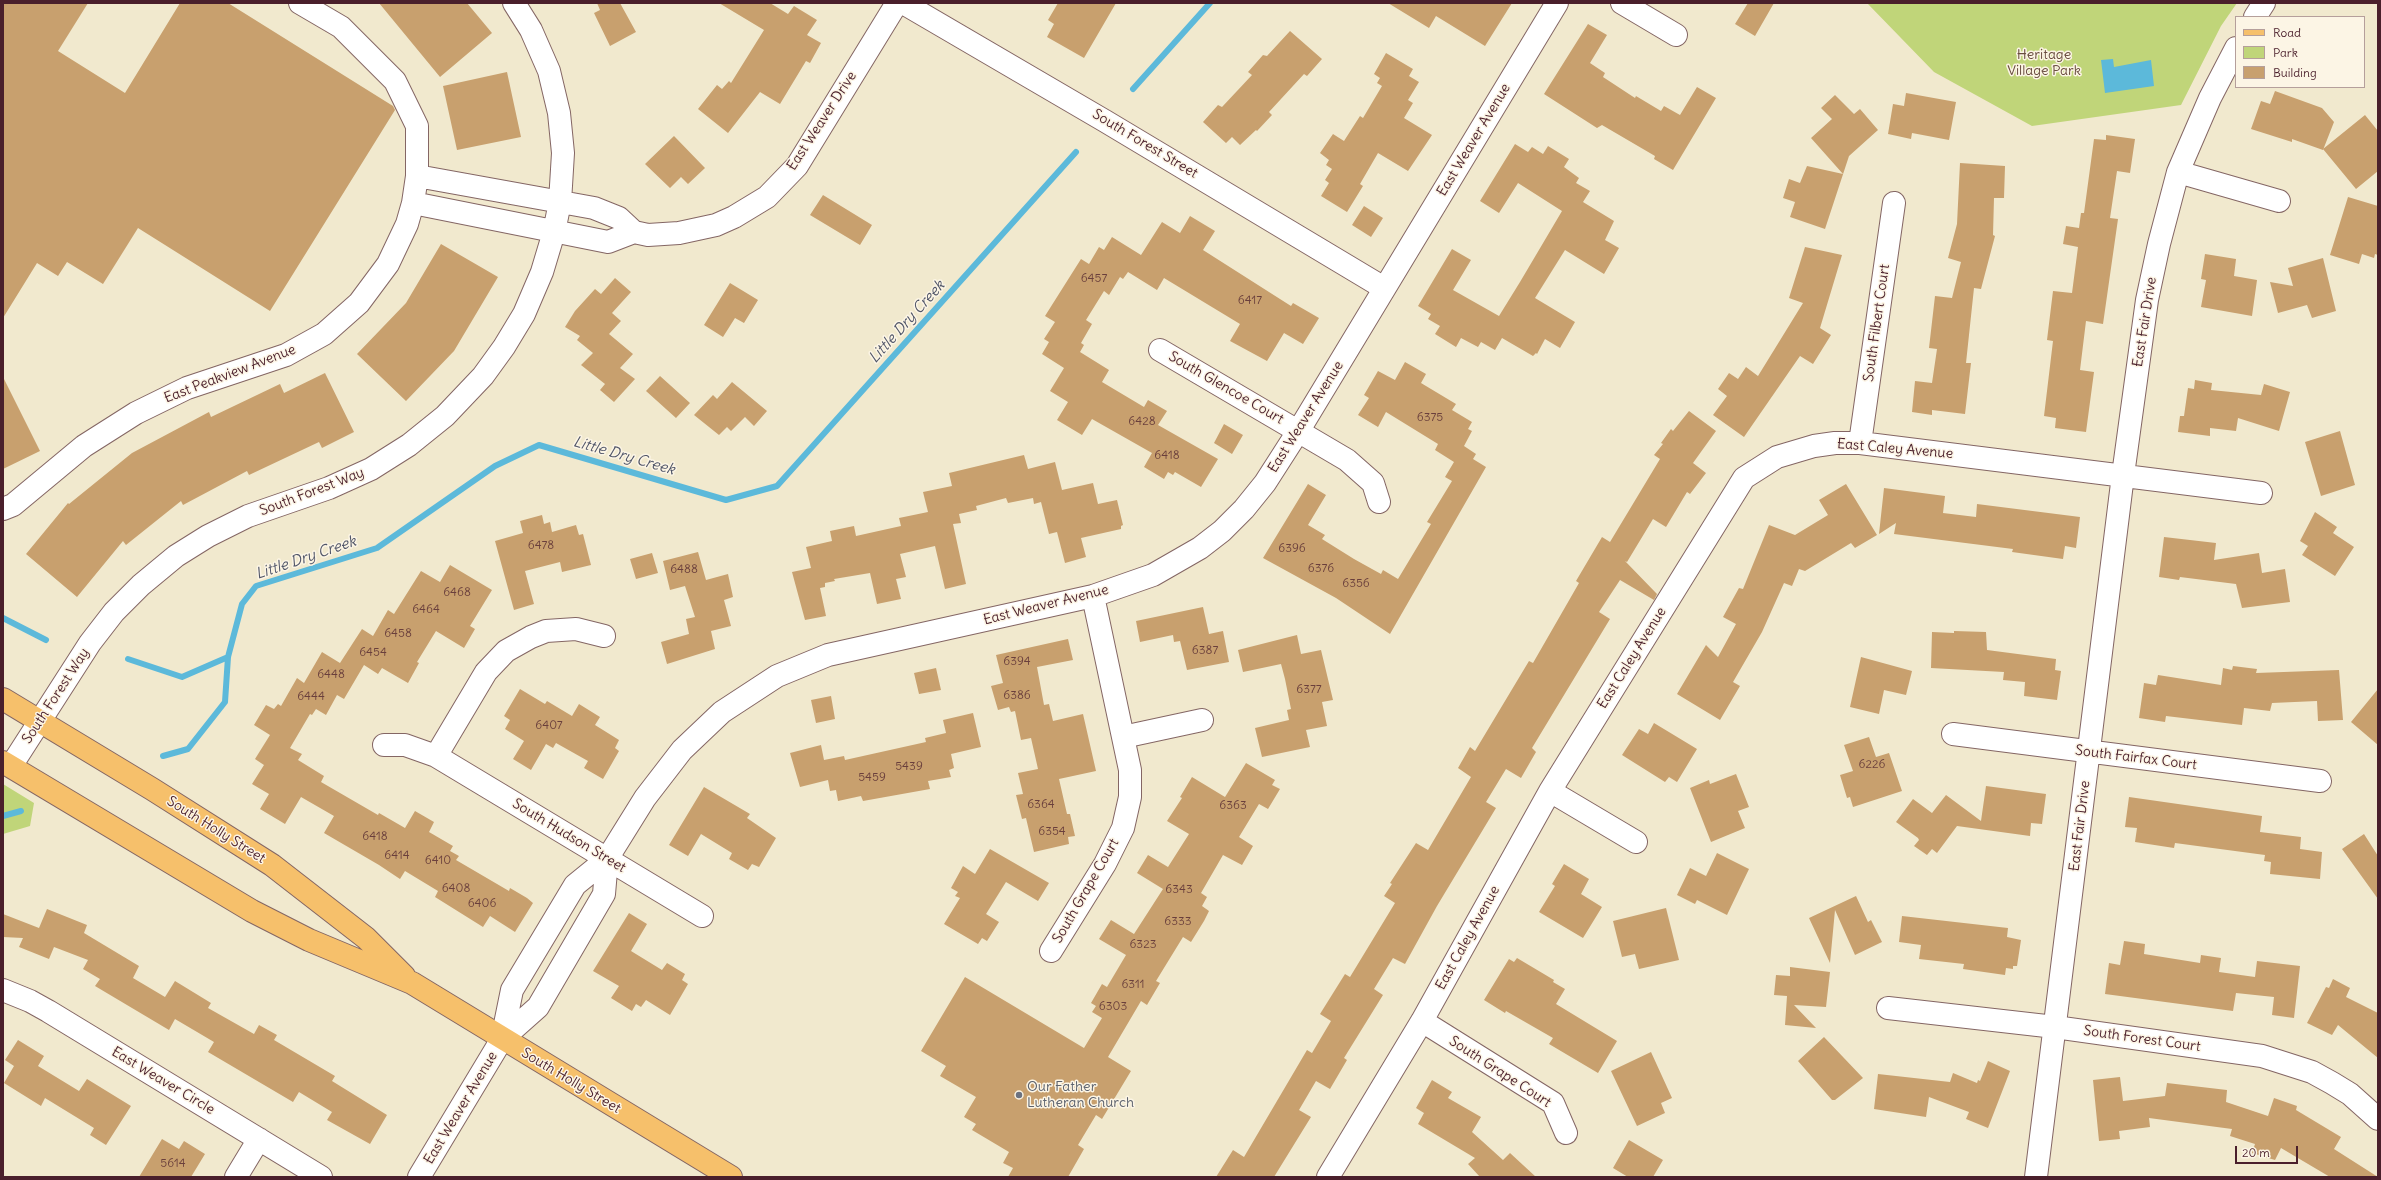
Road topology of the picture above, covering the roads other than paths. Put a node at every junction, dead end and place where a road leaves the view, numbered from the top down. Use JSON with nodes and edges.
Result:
{"nodes":[{"id":1,"x":300,"y":3,"type":"edge"},
{"id":2,"x":514,"y":3,"type":"edge"},
{"id":3,"x":897,"y":3,"type":"edge"},
{"id":4,"x":903,"y":3,"type":"edge"},
{"id":5,"x":1557,"y":3,"type":"edge"},
{"id":6,"x":1622,"y":3,"type":"edge"},
{"id":7,"x":2264,"y":3,"type":"edge"},
{"id":8,"x":2255,"y":16,"type":"edge"},
{"id":9,"x":1676,"y":35,"type":"dead end"},
{"id":10,"x":2235,"y":50,"type":"edge"},
{"id":11,"x":2178,"y":172,"type":"junction"},
{"id":12,"x":417,"y":176,"type":"junction"},
{"id":13,"x":2279,"y":201,"type":"dead end"},
{"id":14,"x":560,"y":202,"type":"junction"},
{"id":15,"x":413,"y":203,"type":"junction"},
{"id":16,"x":1894,"y":203,"type":"dead end"},
{"id":17,"x":554,"y":232,"type":"junction"},
{"id":18,"x":634,"y":232,"type":"junction"},
{"id":19,"x":1384,"y":288,"type":"junction"},
{"id":20,"x":1160,"y":350,"type":"dead end"},
{"id":21,"x":1298,"y":430,"type":"junction"},
{"id":22,"x":1860,"y":443,"type":"junction"},
{"id":23,"x":2123,"y":475,"type":"junction"},
{"id":24,"x":2261,"y":493,"type":"dead end"},
{"id":25,"x":1378,"y":502,"type":"dead end"},
{"id":26,"x":3,"y":510,"type":"edge"},
{"id":27,"x":1093,"y":596,"type":"junction"},
{"id":28,"x":604,"y":636,"type":"dead end"},
{"id":29,"x":3,"y":699,"type":"edge"},
{"id":30,"x":1202,"y":720,"type":"dead end"},
{"id":31,"x":39,"y":721,"type":"junction"},
{"id":32,"x":1953,"y":734,"type":"dead end"},
{"id":33,"x":1124,"y":737,"type":"junction"},
{"id":34,"x":384,"y":745,"type":"dead end"},
{"id":35,"x":2089,"y":753,"type":"junction"},
{"id":36,"x":436,"y":756,"type":"junction"},
{"id":37,"x":7,"y":764,"type":"edge"},
{"id":38,"x":2320,"y":781,"type":"dead end"},
{"id":39,"x":1550,"y":791,"type":"junction"},
{"id":40,"x":1636,"y":842,"type":"dead end"},
{"id":41,"x":608,"y":859,"type":"junction"},
{"id":42,"x":702,"y":916,"type":"dead end"},
{"id":43,"x":1051,"y":951,"type":"dead end"},
{"id":44,"x":412,"y":983,"type":"junction"},
{"id":45,"x":3,"y":990,"type":"edge"},
{"id":46,"x":1888,"y":1008,"type":"dead end"},
{"id":47,"x":1422,"y":1021,"type":"junction"},
{"id":48,"x":2055,"y":1027,"type":"junction"},
{"id":49,"x":502,"y":1039,"type":"junction"},
{"id":50,"x":2378,"y":1119,"type":"edge"},
{"id":51,"x":1566,"y":1133,"type":"dead end"},
{"id":52,"x":259,"y":1139,"type":"junction"},
{"id":53,"x":236,"y":1177,"type":"edge"},
{"id":54,"x":321,"y":1177,"type":"edge"},
{"id":55,"x":419,"y":1177,"type":"edge"},
{"id":56,"x":731,"y":1177,"type":"edge"},
{"id":57,"x":1328,"y":1177,"type":"edge"},
{"id":58,"x":2036,"y":1177,"type":"edge"}],
"edges":[{"from":1,"to":12,"type":"street","name":"East Peakview Avenue"},
{"from":2,"to":14,"type":"street","name":"South Forest Way"},
{"from":3,"to":18,"type":"street","name":"East Weaver Drive"},
{"from":4,"to":19,"type":"street","name":"South Forest Street"},
{"from":5,"to":19,"type":"street","name":"East Weaver Avenue"},
{"from":6,"to":9,"type":"street"},
{"from":7,"to":8,"type":"street"},
{"from":10,"to":11,"type":"street","name":"East Fair Drive"},
{"from":11,"to":13,"type":"street"},
{"from":11,"to":23,"type":"street","name":"East Fair Drive"},
{"from":12,"to":14,"type":"street"},
{"from":12,"to":15,"type":"street","name":"East Peakview Avenue"},
{"from":14,"to":17,"type":"street","name":"South Forest Way"},
{"from":14,"to":18,"type":"street"},
{"from":15,"to":17,"type":"street","name":"East Weaver Drive"},
{"from":15,"to":26,"type":"street","name":"East Peakview Avenue"},
{"from":16,"to":22,"type":"street","name":"South Filbert Court"},
{"from":17,"to":18,"type":"street","name":"East Weaver Drive"},
{"from":17,"to":31,"type":"street","name":"South Forest Way"},
{"from":19,"to":21,"type":"street","name":"East Weaver Avenue"},
{"from":20,"to":21,"type":"street","name":"South Glencoe Court"},
{"from":21,"to":25,"type":"street","name":"South Glencoe Court"},
{"from":21,"to":27,"type":"street","name":"East Weaver Avenue"},
{"from":22,"to":23,"type":"street","name":"East Caley Avenue"},
{"from":22,"to":39,"type":"street","name":"East Caley Avenue"},
{"from":23,"to":24,"type":"street"},
{"from":23,"to":35,"type":"street","name":"East Fair Drive"},
{"from":27,"to":33,"type":"street","name":"South Grape Court"},
{"from":27,"to":41,"type":"street","name":"East Weaver Avenue"},
{"from":28,"to":36,"type":"street"},
{"from":29,"to":31,"type":"main road","name":"South Holly Street"},
{"from":30,"to":33,"type":"street"},
{"from":31,"to":37,"type":"street","name":"South Forest Way"},
{"from":31,"to":44,"type":"main road","name":"South Holly Street"},
{"from":32,"to":35,"type":"street","name":"South Fairfax Court"},
{"from":33,"to":43,"type":"street","name":"South Grape Court"},
{"from":34,"to":36,"type":"street","name":"South Hudson Street"},
{"from":35,"to":38,"type":"street","name":"South Fairfax Court"},
{"from":35,"to":48,"type":"street","name":"East Fair Drive"},
{"from":36,"to":41,"type":"street","name":"South Hudson Street"},
{"from":37,"to":44,"type":"main road","name":"South Holly Street"},
{"from":39,"to":40,"type":"street"},
{"from":39,"to":47,"type":"street","name":"East Caley Avenue"},
{"from":41,"to":42,"type":"street","name":"South Hudson Street"},
{"from":41,"to":49,"type":"street","name":"East Weaver Avenue"},
{"from":41,"to":49,"type":"street","name":"East Weaver Avenue"},
{"from":44,"to":49,"type":"main road","name":"South Holly Street"},
{"from":45,"to":52,"type":"street","name":"East Weaver Circle"},
{"from":46,"to":48,"type":"street","name":"South Forest Court"},
{"from":47,"to":51,"type":"street","name":"South Grape Court"},
{"from":47,"to":57,"type":"street","name":"East Caley Avenue"},
{"from":48,"to":50,"type":"street","name":"South Forest Court"},
{"from":48,"to":58,"type":"street","name":"East Fair Drive"},
{"from":49,"to":55,"type":"street","name":"East Weaver Avenue"},
{"from":49,"to":56,"type":"main road","name":"South Holly Street"},
{"from":52,"to":53,"type":"street"},
{"from":52,"to":54,"type":"street","name":"East Weaver Circle"}]}
